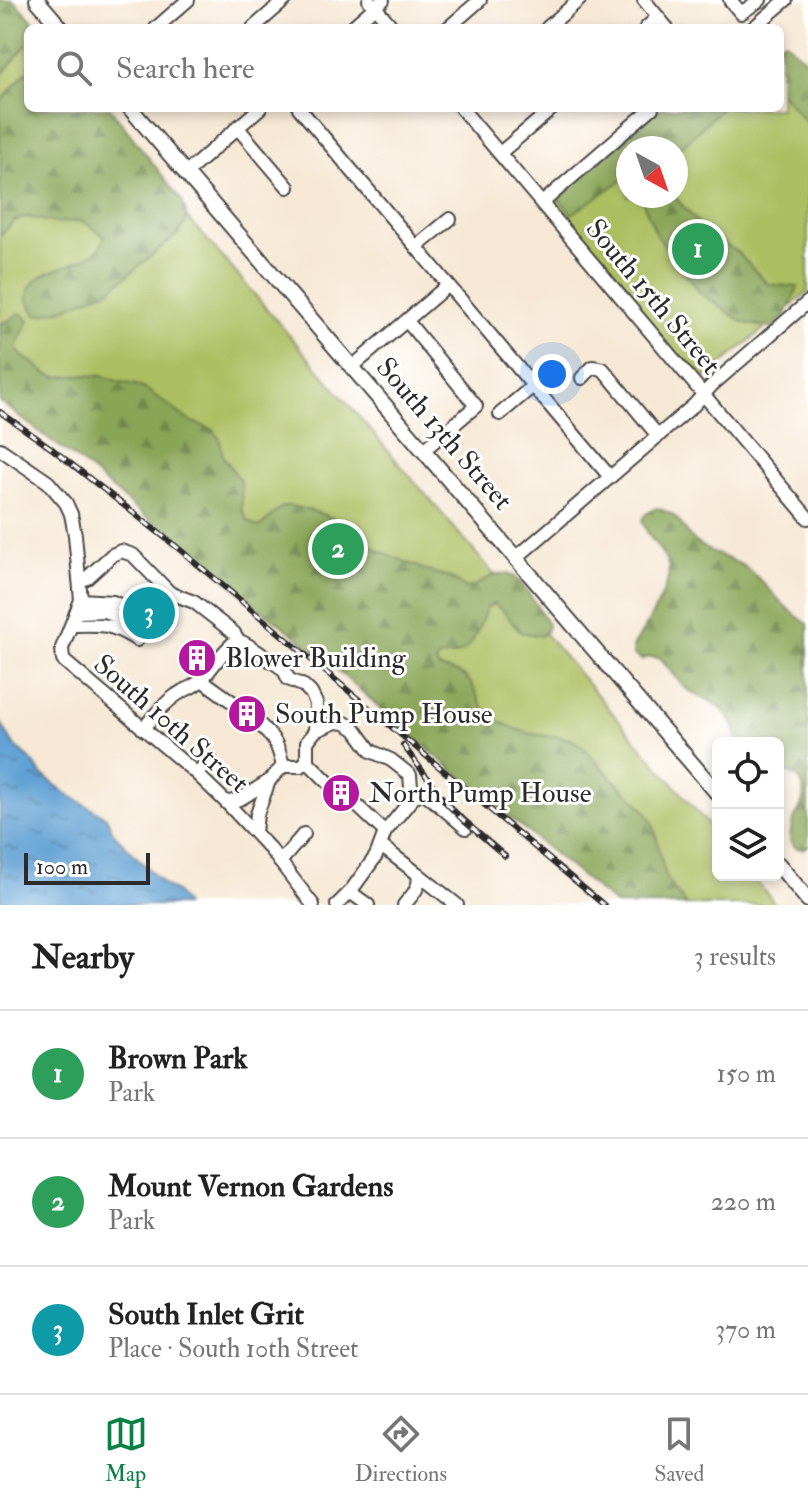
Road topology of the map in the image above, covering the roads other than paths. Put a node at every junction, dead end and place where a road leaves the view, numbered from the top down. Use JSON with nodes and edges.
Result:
{"nodes":[{"id":1,"x":37,"y":0,"type":"edge"},
{"id":2,"x":188,"y":0,"type":"edge"},
{"id":3,"x":285,"y":0,"type":"edge"},
{"id":4,"x":480,"y":0,"type":"edge"},
{"id":5,"x":579,"y":0,"type":"edge"},
{"id":6,"x":644,"y":0,"type":"edge"},
{"id":7,"x":730,"y":0,"type":"edge"},
{"id":8,"x":760,"y":0,"type":"edge"},
{"id":9,"x":786,"y":0,"type":"edge"},
{"id":10,"x":376,"y":2,"type":"edge"},
{"id":11,"x":658,"y":17,"type":"junction"},
{"id":12,"x":58,"y":24,"type":"edge"},
{"id":13,"x":161,"y":24,"type":"edge"},
{"id":14,"x":258,"y":24,"type":"edge"},
{"id":15,"x":355,"y":24,"type":"edge"},
{"id":16,"x":390,"y":24,"type":"edge"},
{"id":17,"x":453,"y":24,"type":"edge"},
{"id":18,"x":552,"y":24,"type":"edge"},
{"id":19,"x":650,"y":24,"type":"edge"},
{"id":20,"x":664,"y":24,"type":"edge"},
{"id":21,"x":758,"y":24,"type":"edge"},
{"id":22,"x":133,"y":112,"type":"edge"},
{"id":23,"x":255,"y":112,"type":"edge"},
{"id":24,"x":302,"y":112,"type":"edge"},
{"id":25,"x":464,"y":112,"type":"edge"},
{"id":26,"x":548,"y":112,"type":"edge"},
{"id":27,"x":647,"y":112,"type":"edge"},
{"id":28,"x":237,"y":127,"type":"junction"},
{"id":29,"x":500,"y":153,"type":"junction"},
{"id":30,"x":185,"y":174,"type":"junction"},
{"id":31,"x":288,"y":187,"type":"dead end"},
{"id":32,"x":542,"y":203,"type":"junction"},
{"id":33,"x":450,"y":219,"type":"dead end"},
{"id":34,"x":416,"y":247,"type":"junction"},
{"id":35,"x":448,"y":285,"type":"junction"},
{"id":36,"x":808,"y":302,"type":"edge"},
{"id":37,"x":407,"y":321,"type":"junction"},
{"id":38,"x":352,"y":367,"type":"junction"},
{"id":39,"x":582,"y":378,"type":"dead end"},
{"id":40,"x":533,"y":386,"type":"junction"},
{"id":41,"x":703,"y":394,"type":"junction"},
{"id":42,"x":500,"y":414,"type":"dead end"},
{"id":43,"x":658,"y":436,"type":"junction"},
{"id":44,"x":0,"y":449,"type":"edge"},
{"id":45,"x":424,"y":450,"type":"junction"},
{"id":46,"x":610,"y":477,"type":"junction"},
{"id":47,"x":808,"y":518,"type":"edge"},
{"id":48,"x":516,"y":558,"type":"junction"},
{"id":49,"x":80,"y":581,"type":"junction"},
{"id":50,"x":80,"y":606,"type":"junction"},
{"id":51,"x":121,"y":612,"type":"dead end"},
{"id":52,"x":72,"y":625,"type":"junction"},
{"id":53,"x":137,"y":640,"type":"dead end"},
{"id":54,"x":237,"y":640,"type":"junction"},
{"id":55,"x":202,"y":680,"type":"junction"},
{"id":56,"x":238,"y":706,"type":"dead end"},
{"id":57,"x":258,"y":723,"type":"dead end"},
{"id":58,"x":143,"y":729,"type":"junction"},
{"id":59,"x":315,"y":731,"type":"junction"},
{"id":60,"x":210,"y":758,"type":"dead end"},
{"id":61,"x":307,"y":761,"type":"junction"},
{"id":62,"x":283,"y":766,"type":"junction"},
{"id":63,"x":197,"y":774,"type":"junction"},
{"id":64,"x":269,"y":781,"type":"junction"},
{"id":65,"x":330,"y":784,"type":"dead end"},
{"id":66,"x":712,"y":787,"type":"edge"},
{"id":67,"x":412,"y":799,"type":"junction"},
{"id":68,"x":351,"y":800,"type":"dead end"},
{"id":69,"x":227,"y":803,"type":"junction"},
{"id":70,"x":466,"y":828,"type":"dead end"},
{"id":71,"x":255,"y":832,"type":"junction"},
{"id":72,"x":385,"y":832,"type":"junction"},
{"id":73,"x":304,"y":834,"type":"dead end"},
{"id":74,"x":381,"y":846,"type":"junction"},
{"id":75,"x":280,"y":862,"type":"junction"},
{"id":76,"x":784,"y":871,"type":"edge"},
{"id":77,"x":418,"y":874,"type":"junction"},
{"id":78,"x":350,"y":892,"type":"junction"},
{"id":79,"x":808,"y":900,"type":"edge"},
{"id":80,"x":313,"y":905,"type":"edge"},
{"id":81,"x":337,"y":905,"type":"edge"},
{"id":82,"x":368,"y":905,"type":"edge"},
{"id":83,"x":404,"y":905,"type":"edge"},
{"id":84,"x":457,"y":905,"type":"edge"}],
"edges":[{"from":1,"to":12,"type":"main road"},
{"from":2,"to":13,"type":"street"},
{"from":3,"to":14,"type":"street"},
{"from":4,"to":17,"type":"street"},
{"from":5,"to":18,"type":"street"},
{"from":6,"to":11,"type":"street"},
{"from":7,"to":8,"type":"street"},
{"from":9,"to":21,"type":"street"},
{"from":10,"to":15,"type":"street"},
{"from":10,"to":16,"type":"street"},
{"from":11,"to":19,"type":"street"},
{"from":11,"to":20,"type":"street"},
{"from":22,"to":30,"type":"main road","name":"South 13th Street"},
{"from":23,"to":28,"type":"street"},
{"from":24,"to":34,"type":"street"},
{"from":25,"to":29,"type":"street","name":"South 15th Street"},
{"from":26,"to":29,"type":"street"},
{"from":27,"to":32,"type":"street"},
{"from":28,"to":30,"type":"street"},
{"from":28,"to":31,"type":"street"},
{"from":29,"to":32,"type":"street","name":"South 15th Street"},
{"from":30,"to":38,"type":"main road","name":"South 13th Street"},
{"from":32,"to":41,"type":"street","name":"South 15th Street"},
{"from":33,"to":34,"type":"street"},
{"from":34,"to":35,"type":"street"},
{"from":35,"to":37,"type":"street"},
{"from":35,"to":40,"type":"street"},
{"from":36,"to":41,"type":"street"},
{"from":37,"to":38,"type":"street"},
{"from":37,"to":45,"type":"street"},
{"from":38,"to":45,"type":"main road","name":"South 13th Street"},
{"from":39,"to":43,"type":"street"},
{"from":40,"to":42,"type":"street"},
{"from":40,"to":46,"type":"street"},
{"from":41,"to":43,"type":"street"},
{"from":41,"to":47,"type":"street","name":"South 15th Street"},
{"from":43,"to":46,"type":"street"},
{"from":44,"to":49,"type":"street","name":"South 10th Street"},
{"from":45,"to":48,"type":"main road","name":"South 13th Street"},
{"from":46,"to":48,"type":"street"},
{"from":48,"to":66,"type":"main road","name":"South 13th Street"},
{"from":49,"to":50,"type":"street","name":"South 10th Street"},
{"from":49,"to":54,"type":"street"},
{"from":50,"to":51,"type":"street"},
{"from":50,"to":52,"type":"street","name":"South 10th Street"},
{"from":52,"to":53,"type":"street"},
{"from":52,"to":58,"type":"street","name":"South 10th Street"},
{"from":54,"to":55,"type":"street"},
{"from":54,"to":59,"type":"street"},
{"from":55,"to":56,"type":"street"},
{"from":55,"to":58,"type":"street"},
{"from":57,"to":62,"type":"street"},
{"from":58,"to":63,"type":"street","name":"South 10th Street"},
{"from":59,"to":61,"type":"street"},
{"from":59,"to":67,"type":"street"},
{"from":60,"to":63,"type":"street"},
{"from":61,"to":62,"type":"street"},
{"from":61,"to":65,"type":"street"},
{"from":62,"to":64,"type":"street"},
{"from":63,"to":69,"type":"street","name":"South 10th Street"},
{"from":64,"to":69,"type":"street"},
{"from":64,"to":71,"type":"street"},
{"from":67,"to":70,"type":"street"},
{"from":67,"to":72,"type":"street"},
{"from":68,"to":72,"type":"street"},
{"from":69,"to":71,"type":"street","name":"South 10th Street"},
{"from":71,"to":75,"type":"street","name":"South 10th Street"},
{"from":72,"to":74,"type":"street"},
{"from":73,"to":75,"type":"street"},
{"from":74,"to":77,"type":"street"},
{"from":74,"to":78,"type":"street"},
{"from":75,"to":80,"type":"street","name":"South 10th Street"},
{"from":76,"to":79,"type":"main road"},
{"from":77,"to":83,"type":"street"},
{"from":77,"to":84,"type":"street"},
{"from":78,"to":81,"type":"street"},
{"from":78,"to":82,"type":"street"}]}
